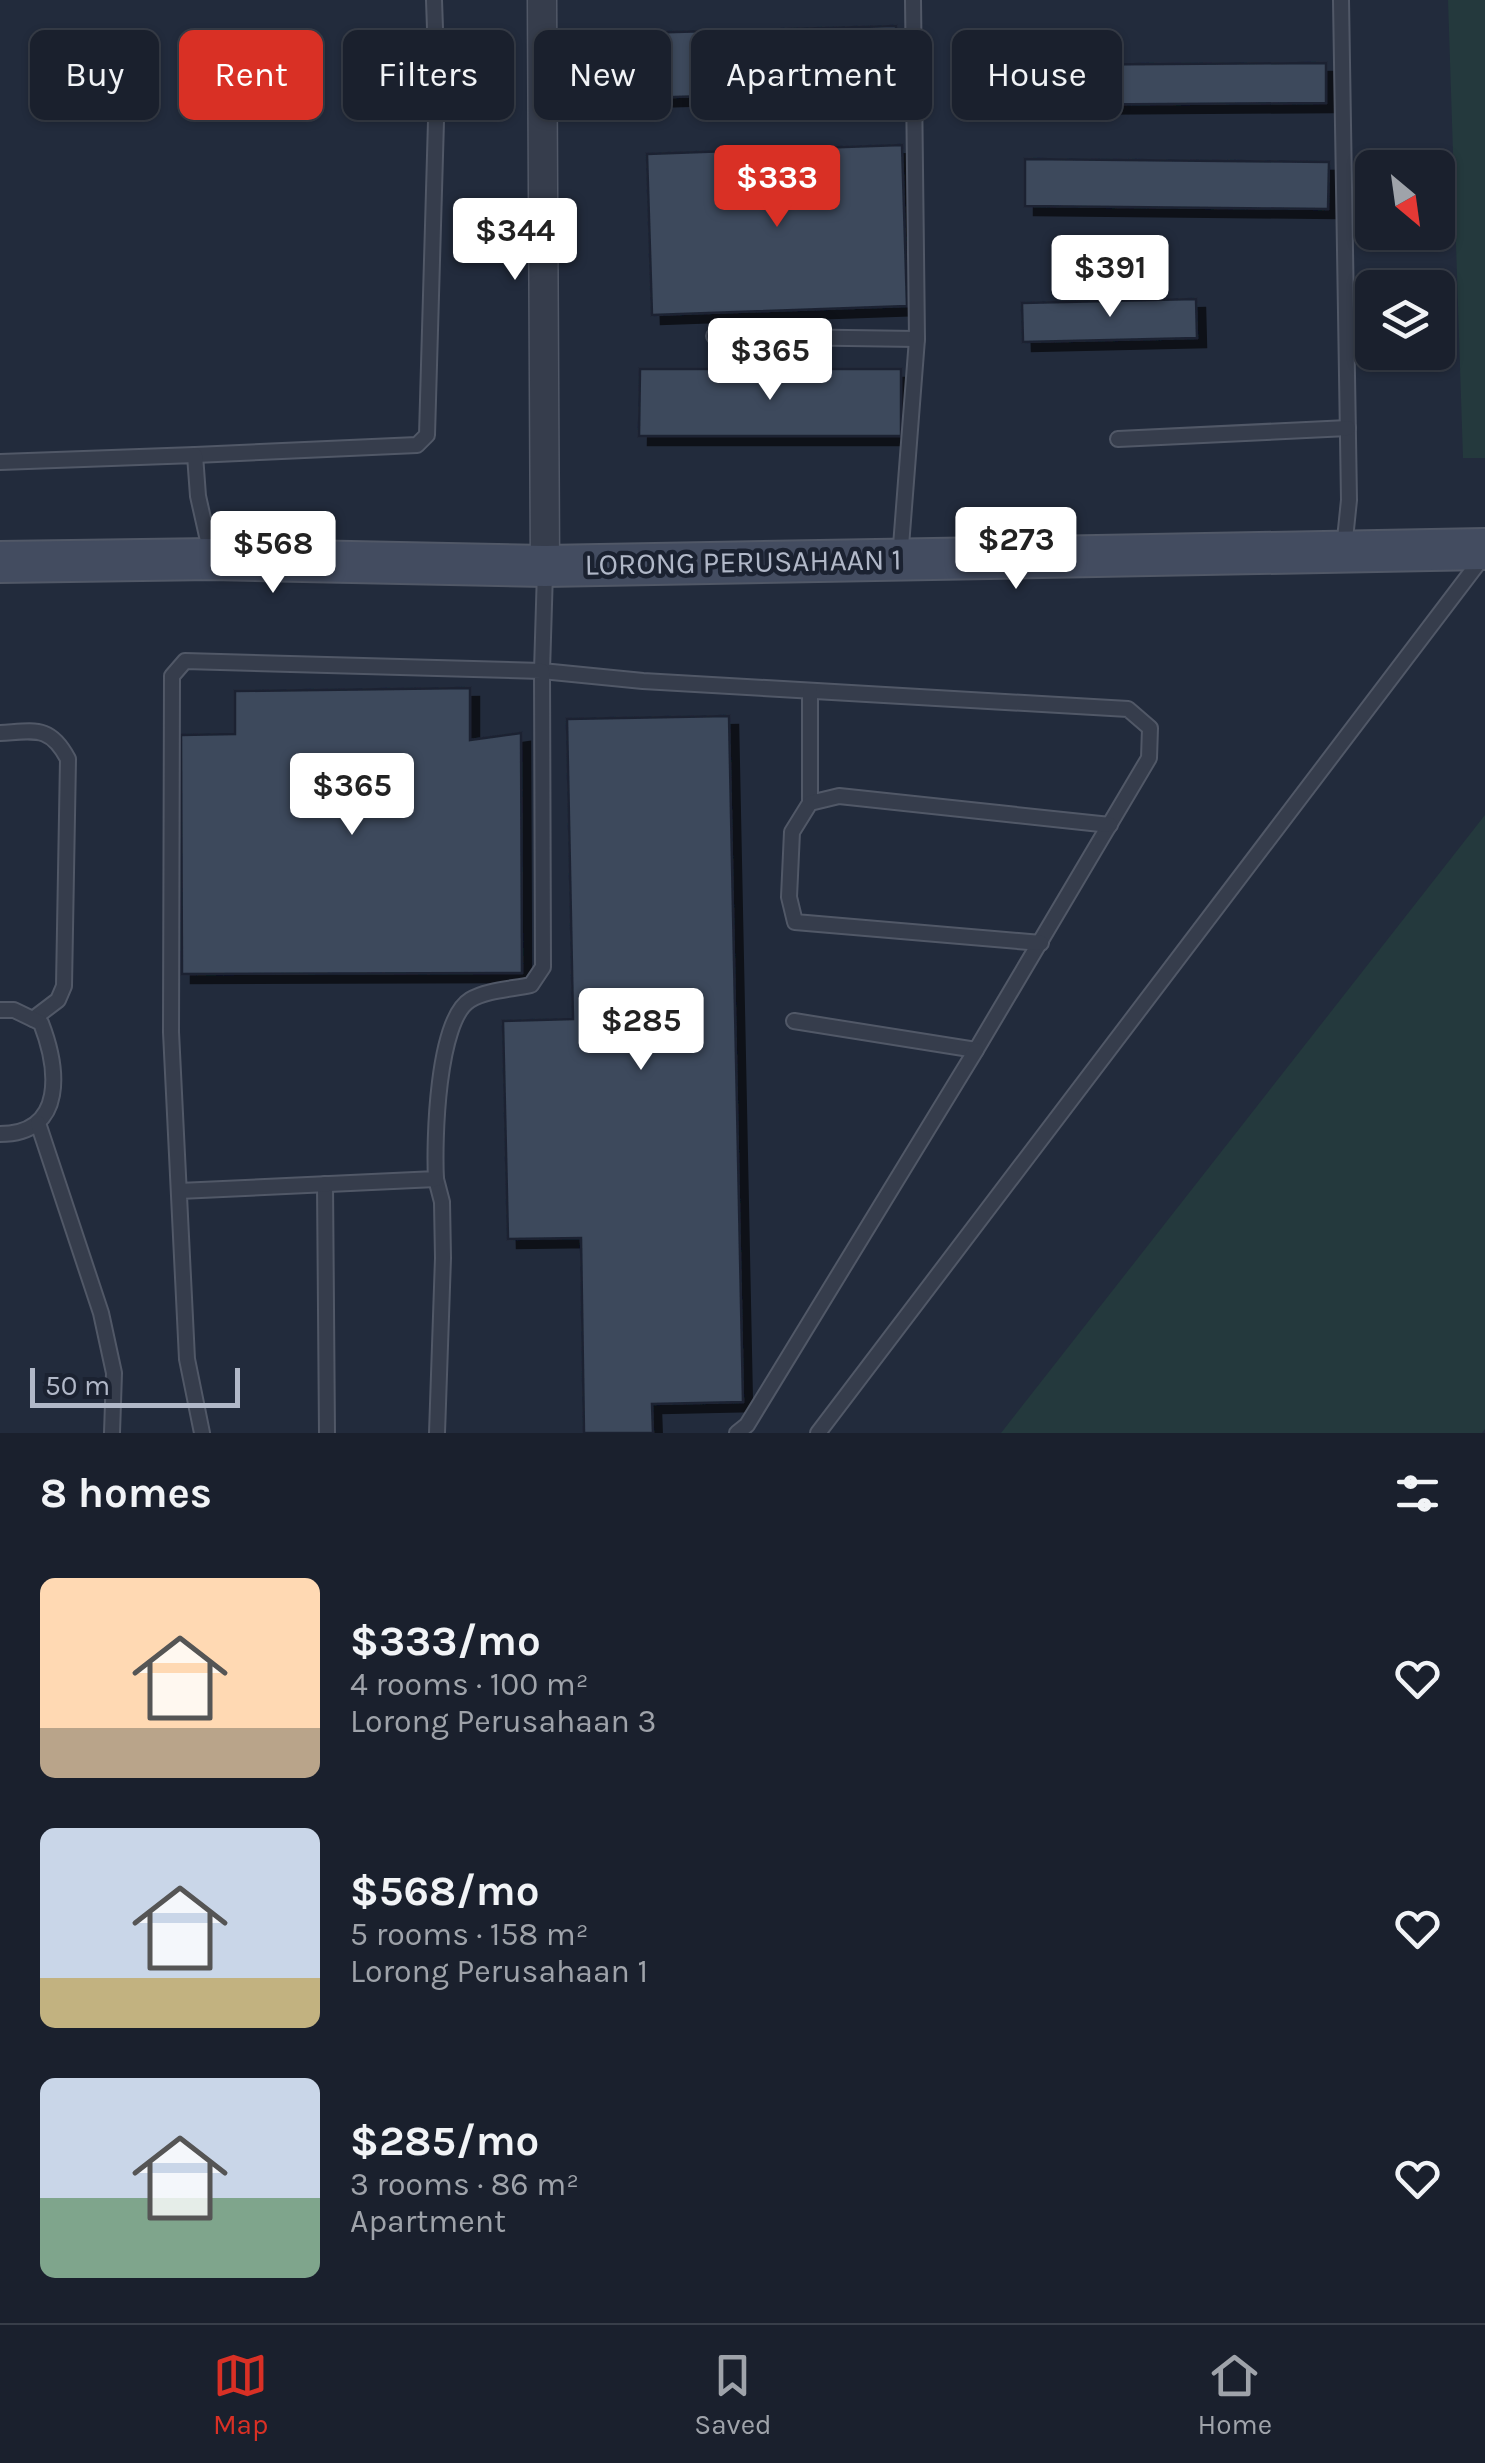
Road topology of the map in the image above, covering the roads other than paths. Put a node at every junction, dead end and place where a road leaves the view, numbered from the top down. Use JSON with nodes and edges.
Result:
{"nodes":[{"id":1,"x":434,"y":0,"type":"edge"},
{"id":2,"x":542,"y":0,"type":"edge"},
{"id":3,"x":914,"y":0,"type":"edge"},
{"id":4,"x":1341,"y":0,"type":"edge"},
{"id":5,"x":714,"y":336,"type":"dead end"},
{"id":6,"x":918,"y":339,"type":"junction"},
{"id":7,"x":1348,"y":428,"type":"junction"},
{"id":8,"x":1118,"y":439,"type":"dead end"},
{"id":9,"x":194,"y":456,"type":"junction"},
{"id":10,"x":0,"y":462,"type":"edge"},
{"id":11,"x":1485,"y":551,"type":"edge"},
{"id":12,"x":1344,"y":552,"type":"junction"},
{"id":13,"x":212,"y":560,"type":"junction"},
{"id":14,"x":900,"y":560,"type":"junction"},
{"id":15,"x":0,"y":562,"type":"edge"},
{"id":16,"x":546,"y":566,"type":"junction"},
{"id":17,"x":542,"y":671,"type":"junction"},
{"id":18,"x":810,"y":691,"type":"junction"},
{"id":19,"x":0,"y":732,"type":"edge"},
{"id":20,"x":810,"y":803,"type":"junction"},
{"id":21,"x":1110,"y":825,"type":"junction"},
{"id":22,"x":1041,"y":943,"type":"junction"},
{"id":23,"x":0,"y":1010,"type":"edge"},
{"id":24,"x":33,"y":1019,"type":"junction"},
{"id":25,"x":794,"y":1020,"type":"dead end"},
{"id":26,"x":976,"y":1050,"type":"junction"},
{"id":27,"x":38,"y":1123,"type":"junction"},
{"id":28,"x":0,"y":1134,"type":"edge"},
{"id":29,"x":436,"y":1178,"type":"junction"},
{"id":30,"x":325,"y":1184,"type":"junction"},
{"id":31,"x":178,"y":1192,"type":"junction"},
{"id":32,"x":112,"y":1433,"type":"edge"},
{"id":33,"x":202,"y":1433,"type":"edge"},
{"id":34,"x":327,"y":1433,"type":"edge"},
{"id":35,"x":437,"y":1433,"type":"edge"},
{"id":36,"x":737,"y":1433,"type":"edge"},
{"id":37,"x":818,"y":1433,"type":"edge"}],
"edges":[{"from":1,"to":9,"type":"lane"},
{"from":2,"to":16,"type":"street"},
{"from":3,"to":6,"type":"lane"},
{"from":4,"to":7,"type":"lane"},
{"from":5,"to":6,"type":"lane"},
{"from":6,"to":14,"type":"lane"},
{"from":7,"to":8,"type":"lane"},
{"from":7,"to":12,"type":"lane"},
{"from":9,"to":10,"type":"lane"},
{"from":9,"to":13,"type":"lane"},
{"from":11,"to":12,"type":"street","name":"LORONG PERUSAHAAN 1"},
{"from":11,"to":37,"type":"lane"},
{"from":12,"to":14,"type":"street","name":"LORONG PERUSAHAAN 1"},
{"from":13,"to":15,"type":"street","name":"LORONG PERUSAHAAN 1"},
{"from":13,"to":16,"type":"street","name":"LORONG PERUSAHAAN 1"},
{"from":14,"to":16,"type":"street","name":"LORONG PERUSAHAAN 1"},
{"from":16,"to":17,"type":"lane"},
{"from":17,"to":18,"type":"lane"},
{"from":17,"to":29,"type":"lane"},
{"from":17,"to":31,"type":"lane"},
{"from":18,"to":20,"type":"lane"},
{"from":18,"to":21,"type":"lane"},
{"from":19,"to":24,"type":"lane"},
{"from":20,"to":21,"type":"lane"},
{"from":20,"to":22,"type":"lane"},
{"from":21,"to":22,"type":"lane"},
{"from":22,"to":26,"type":"lane"},
{"from":23,"to":24,"type":"lane"},
{"from":24,"to":27,"type":"lane"},
{"from":25,"to":26,"type":"lane"},
{"from":26,"to":36,"type":"lane"},
{"from":27,"to":28,"type":"lane"},
{"from":27,"to":32,"type":"lane"},
{"from":29,"to":30,"type":"lane"},
{"from":29,"to":35,"type":"lane"},
{"from":30,"to":31,"type":"lane"},
{"from":30,"to":34,"type":"lane"},
{"from":31,"to":33,"type":"lane"}]}
